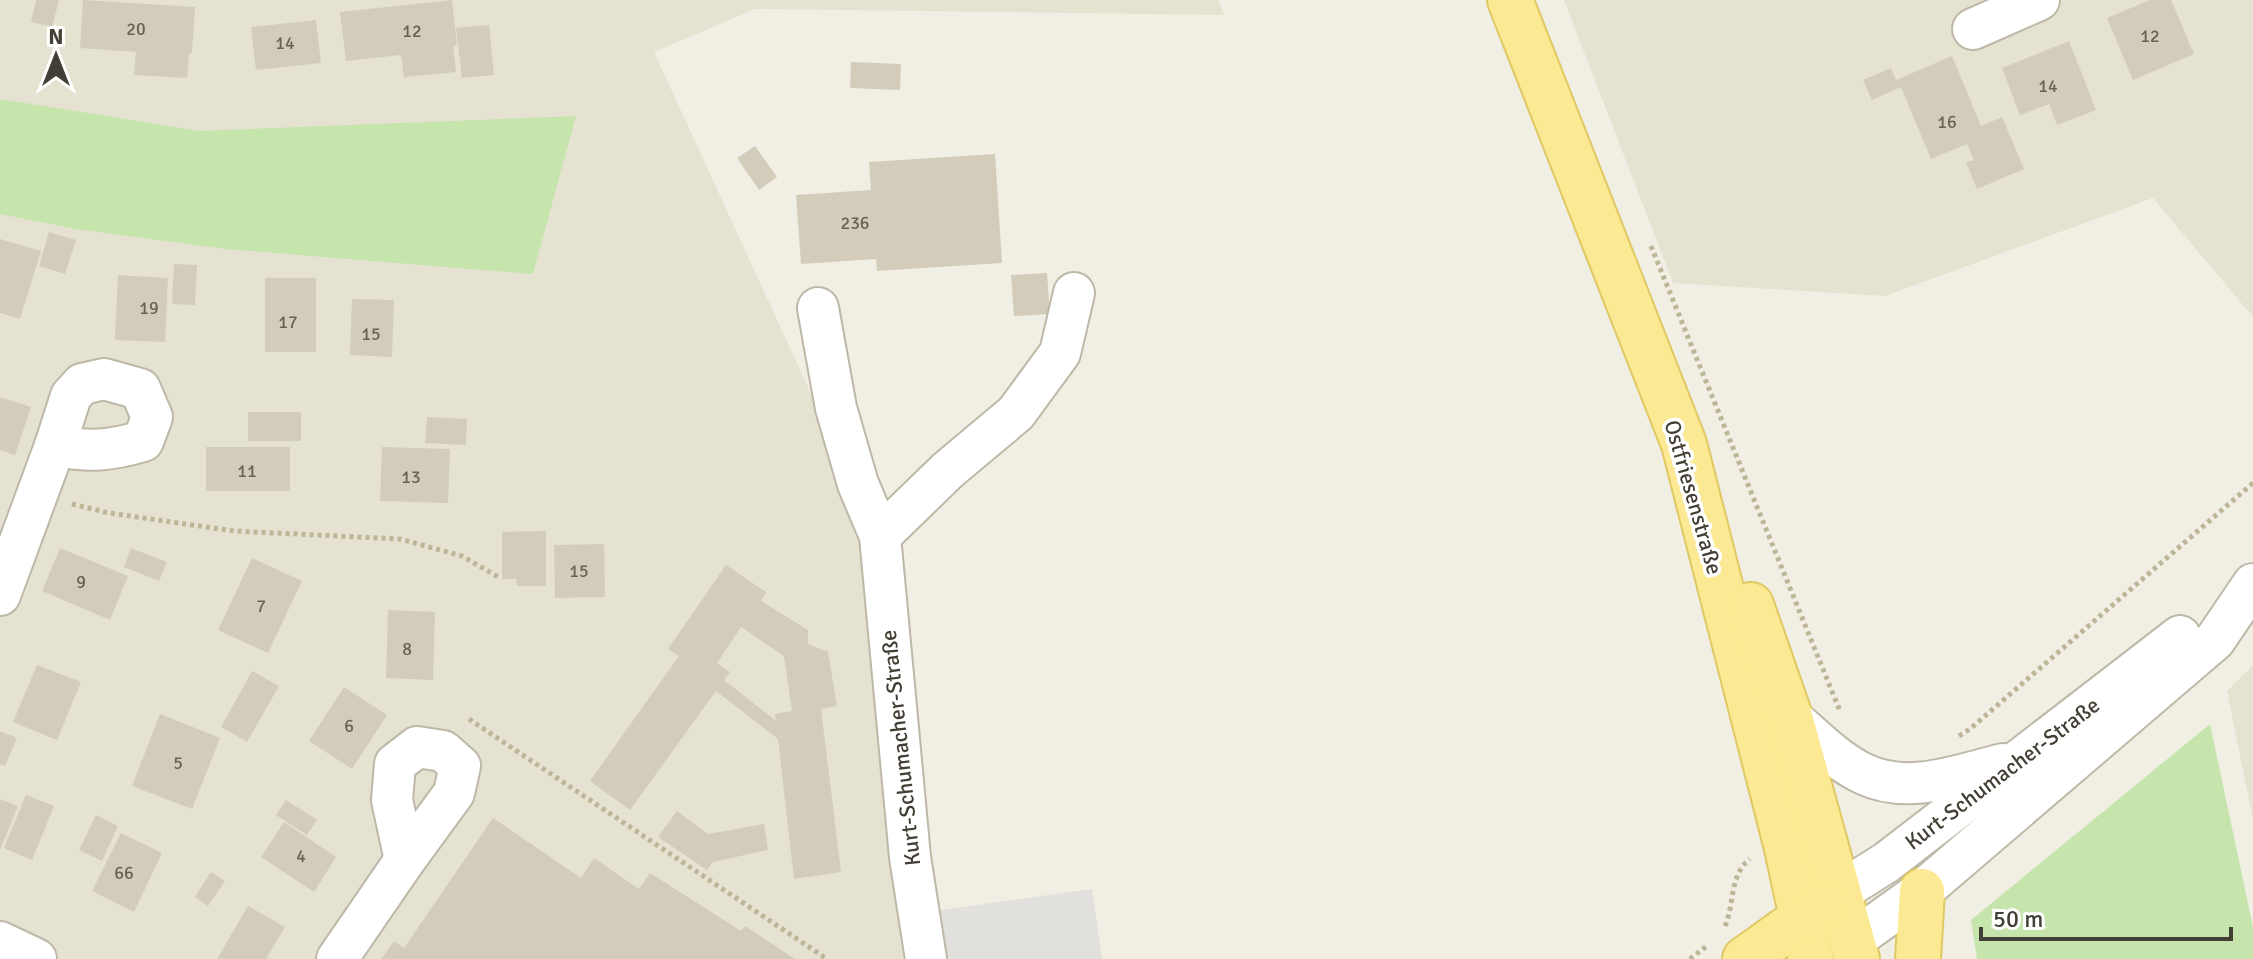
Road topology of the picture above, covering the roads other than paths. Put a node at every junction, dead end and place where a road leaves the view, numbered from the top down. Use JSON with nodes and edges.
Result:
{"nodes":[{"id":1,"x":1510,"y":0,"type":"edge"},
{"id":2,"x":2039,"y":0,"type":"edge"},
{"id":3,"x":1973,"y":29,"type":"dead end"},
{"id":4,"x":1074,"y":293,"type":"dead end"},
{"id":5,"x":818,"y":308,"type":"dead end"},
{"id":6,"x":1684,"y":444,"type":"junction"},
{"id":7,"x":55,"y":446,"type":"dead end"},
{"id":8,"x":880,"y":536,"type":"junction"},
{"id":9,"x":2253,"y":582,"type":"edge"},
{"id":10,"x":0,"y":595,"type":"edge"},
{"id":11,"x":1790,"y":717,"type":"junction"},
{"id":12,"x":2022,"y":759,"type":"junction"},
{"id":13,"x":405,"y":860,"type":"dead end"},
{"id":14,"x":1922,"y":891,"type":"junction"},
{"id":15,"x":1838,"y":893,"type":"junction"},
{"id":16,"x":1807,"y":938,"type":"edge"},
{"id":17,"x":0,"y":942,"type":"edge"},
{"id":18,"x":1844,"y":953,"type":"edge"},
{"id":19,"x":36,"y":959,"type":"edge"},
{"id":20,"x":337,"y":959,"type":"edge"},
{"id":21,"x":926,"y":959,"type":"edge"},
{"id":22,"x":1745,"y":959,"type":"edge"},
{"id":23,"x":1918,"y":959,"type":"edge"}],
"edges":[{"from":1,"to":6,"type":"main road","name":"Ostfriesenstraße"},
{"from":2,"to":3,"type":"street"},
{"from":4,"to":8,"type":"street"},
{"from":5,"to":8,"type":"street","name":"Kurt-Schumacher-Straße"},
{"from":6,"to":11,"type":"main road"},
{"from":6,"to":16,"type":"main road","name":"Ostfriesenstraße"},
{"from":7,"to":10,"type":"street"},
{"from":8,"to":21,"type":"street","name":"Kurt-Schumacher-Straße"},
{"from":9,"to":12,"type":"street","name":"Kurt-Schumacher-Straße"},
{"from":9,"to":14,"type":"street","name":"Kurt-Schumacher-Straße"},
{"from":11,"to":12,"type":"street"},
{"from":11,"to":15,"type":"main road"},
{"from":12,"to":15,"type":"street","name":"Kurt-Schumacher-Straße"},
{"from":13,"to":20,"type":"street"},
{"from":14,"to":18,"type":"street","name":"Kurt-Schumacher-Straße"},
{"from":14,"to":23,"type":"main road"},
{"from":15,"to":16,"type":"main road","name":"Kurt-Schumacher-Straße"},
{"from":15,"to":18,"type":"main road"},
{"from":16,"to":22,"type":"main road","name":"Kurt-Schumacher-Straße"},
{"from":17,"to":19,"type":"street"}]}
